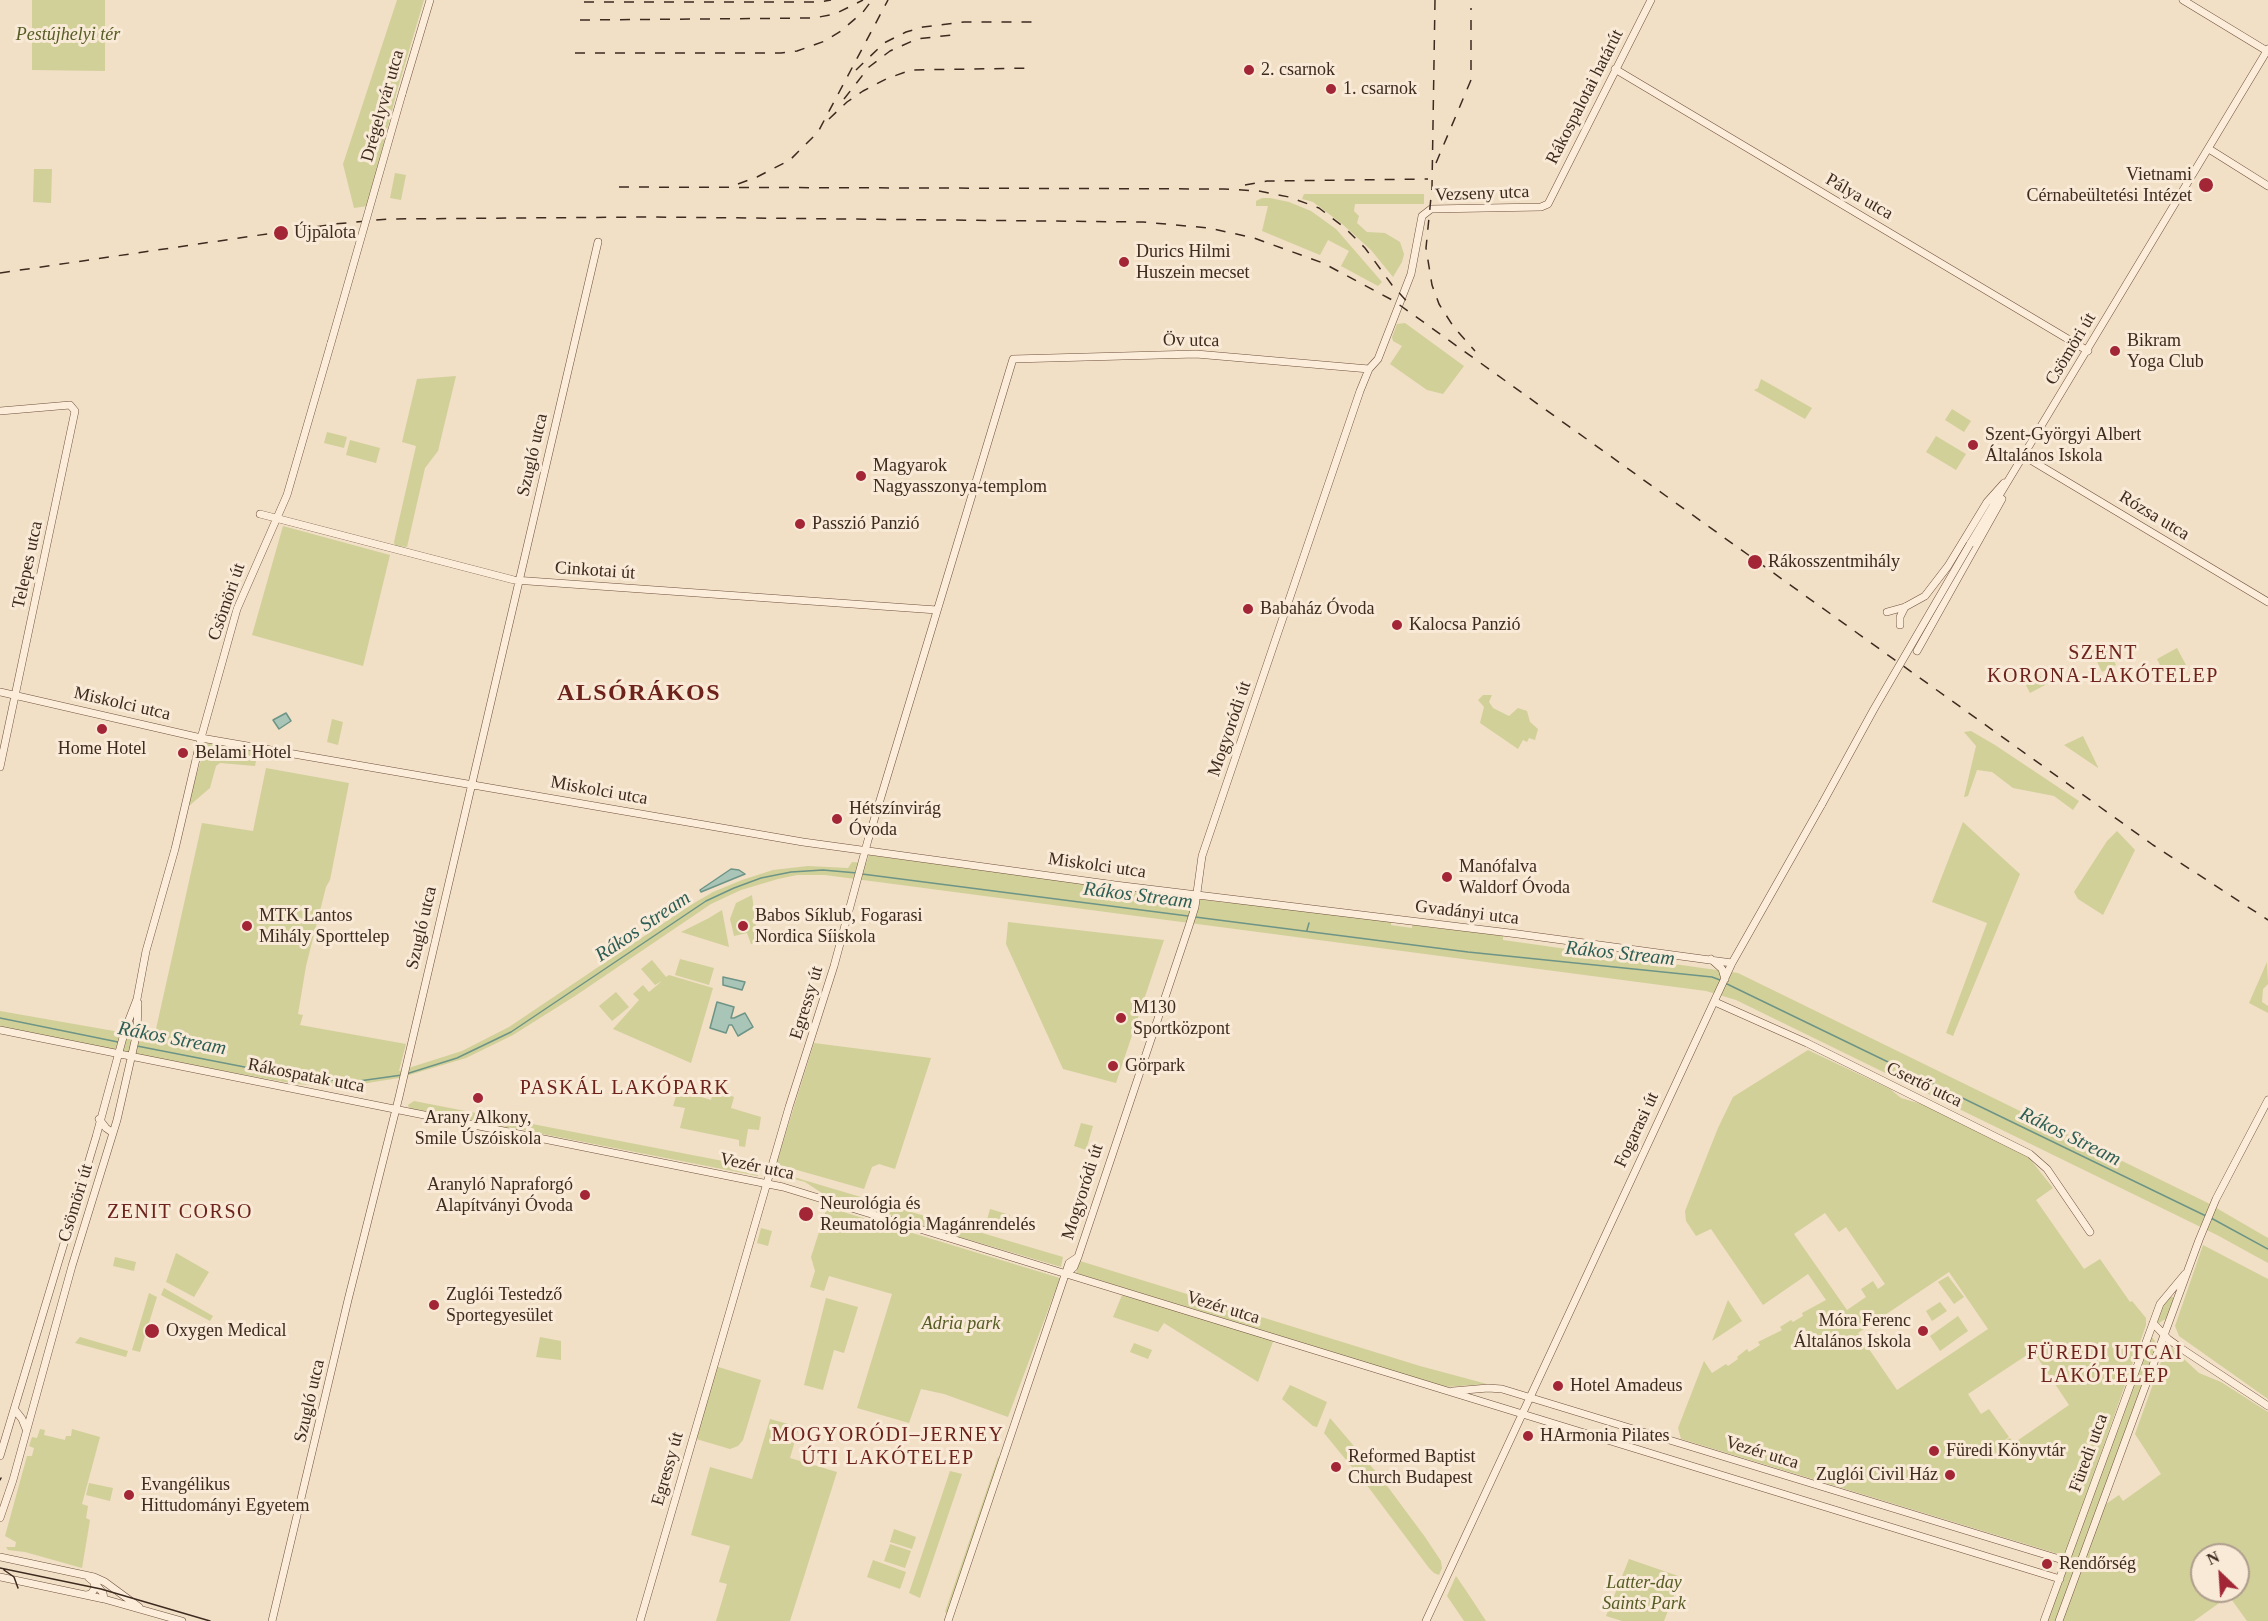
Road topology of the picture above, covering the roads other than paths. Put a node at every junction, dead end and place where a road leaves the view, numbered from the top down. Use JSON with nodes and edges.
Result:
{"nodes":[{"id":1,"x":430,"y":0,"type":"edge"},
{"id":2,"x":1651,"y":0,"type":"edge"},
{"id":3,"x":2183,"y":0,"type":"edge"},
{"id":4,"x":2267,"y":50,"type":"edge"},
{"id":5,"x":1615,"y":69,"type":"junction"},
{"id":6,"x":2209,"y":148,"type":"junction"},
{"id":7,"x":2268,"y":186,"type":"edge"},
{"id":8,"x":1545,"y":206,"type":"joint"},
{"id":9,"x":1422,"y":216,"type":"joint"},
{"id":10,"x":366,"y":221,"type":"joint"},
{"id":11,"x":598,"y":242,"type":"dead end"},
{"id":12,"x":2088,"y":351,"type":"junction"},
{"id":13,"x":1013,"y":359,"type":"joint"},
{"id":14,"x":1369,"y":369,"type":"junction"},
{"id":15,"x":0,"y":411,"type":"edge"},
{"id":16,"x":2024,"y":456,"type":"junction"},
{"id":17,"x":2014,"y":473,"type":"junction"},
{"id":18,"x":260,"y":513,"type":"dead end"},
{"id":19,"x":276,"y":518,"type":"junction"},
{"id":20,"x":520,"y":581,"type":"junction"},
{"id":21,"x":2268,"y":602,"type":"edge"},
{"id":22,"x":1905,"y":607,"type":"junction"},
{"id":23,"x":937,"y":610,"type":"junction"},
{"id":24,"x":1887,"y":612,"type":"dead end"},
{"id":25,"x":1900,"y":625,"type":"dead end"},
{"id":26,"x":1917,"y":651,"type":"dead end"},
{"id":27,"x":1900,"y":665,"type":"joint"},
{"id":28,"x":0,"y":692,"type":"edge"},
{"id":29,"x":16,"y":696,"type":"junction"},
{"id":30,"x":201,"y":738,"type":"junction"},
{"id":31,"x":0,"y":768,"type":"edge"},
{"id":32,"x":472,"y":784,"type":"junction"},
{"id":33,"x":865,"y":851,"type":"junction"},
{"id":34,"x":1197,"y":894,"type":"junction"},
{"id":35,"x":1711,"y":959,"type":"junction"},
{"id":36,"x":1732,"y":963,"type":"junction"},
{"id":37,"x":1725,"y":979,"type":"junction"},
{"id":38,"x":137,"y":999,"type":"junction"},
{"id":39,"x":1715,"y":1002,"type":"junction"},
{"id":40,"x":0,"y":1030,"type":"edge"},
{"id":41,"x":119,"y":1053,"type":"junction"},
{"id":42,"x":130,"y":1058,"type":"junction"},
{"id":43,"x":2268,"y":1100,"type":"edge"},
{"id":44,"x":395,"y":1109,"type":"junction"},
{"id":45,"x":99,"y":1119,"type":"junction"},
{"id":46,"x":97,"y":1133,"type":"junction"},
{"id":47,"x":112,"y":1133,"type":"junction"},
{"id":48,"x":767,"y":1183,"type":"junction"},
{"id":49,"x":2090,"y":1232,"type":"dead end"},
{"id":50,"x":2188,"y":1269,"type":"junction"},
{"id":51,"x":1066,"y":1274,"type":"junction"},
{"id":52,"x":2153,"y":1323,"type":"junction"},
{"id":53,"x":2164,"y":1335,"type":"junction"},
{"id":54,"x":1477,"y":1389,"type":"junction"},
{"id":55,"x":1448,"y":1391,"type":"junction"},
{"id":56,"x":1529,"y":1397,"type":"junction"},
{"id":57,"x":1476,"y":1399,"type":"junction"},
{"id":58,"x":1544,"y":1402,"type":"junction"},
{"id":59,"x":2268,"y":1406,"type":"edge"},
{"id":60,"x":18,"y":1410,"type":"junction"},
{"id":61,"x":1521,"y":1414,"type":"junction"},
{"id":62,"x":26,"y":1429,"type":"junction"},
{"id":63,"x":0,"y":1456,"type":"edge"},
{"id":64,"x":0,"y":1518,"type":"edge"},
{"id":65,"x":0,"y":1556,"type":"edge"},
{"id":66,"x":2066,"y":1561,"type":"junction"},
{"id":67,"x":82,"y":1574,"type":"junction"},
{"id":68,"x":0,"y":1577,"type":"edge"},
{"id":69,"x":2060,"y":1579,"type":"junction"},
{"id":70,"x":94,"y":1582,"type":"junction"},
{"id":71,"x":87,"y":1595,"type":"junction"},
{"id":72,"x":104,"y":1599,"type":"junction"},
{"id":73,"x":143,"y":1610,"type":"junction"},
{"id":74,"x":182,"y":1621,"type":"edge"},
{"id":75,"x":272,"y":1621,"type":"edge"},
{"id":76,"x":640,"y":1621,"type":"edge"},
{"id":77,"x":948,"y":1621,"type":"edge"},
{"id":78,"x":1426,"y":1621,"type":"edge"},
{"id":79,"x":2044,"y":1621,"type":"edge"},
{"id":80,"x":2059,"y":1621,"type":"edge"}],
"edges":[{"from":1,"to":10,"type":"street","name":"Drégelyvár utca","bridge":true},
{"from":2,"to":5,"type":"street","name":"Rákospalotai határút"},
{"from":3,"to":4,"type":"street"},
{"from":4,"to":6,"type":"street","name":"Csömöri út"},
{"from":5,"to":8,"type":"street","name":"Rákospalotai határút"},
{"from":5,"to":12,"type":"street","name":"Pálya utca"},
{"from":6,"to":7,"type":"street"},
{"from":6,"to":12,"type":"street","name":"Csömöri út"},
{"from":8,"to":9,"type":"street","name":"Vezseny utca"},
{"from":9,"to":14,"type":"street","name":"Mogyoródi út"},
{"from":10,"to":19,"type":"street","name":"Csömöri út","bridge":true},
{"from":11,"to":20,"type":"street","name":"Szugló utca"},
{"from":12,"to":16,"type":"street","name":"Csömöri út"},
{"from":13,"to":14,"type":"street","name":"Öv utca"},
{"from":13,"to":23,"type":"street","name":"Egressy út"},
{"from":14,"to":34,"type":"street","name":"Mogyoródi út"},
{"from":15,"to":29,"type":"street","name":"Telepes utca"},
{"from":16,"to":17,"type":"street","name":"Csömöri út"},
{"from":16,"to":21,"type":"street","name":"Rózsa utca"},
{"from":17,"to":22,"type":"street"},
{"from":17,"to":26,"type":"street"},
{"from":17,"to":27,"type":"street","name":"Csömöri út","bridge":true},
{"from":18,"to":19,"type":"street","name":"Cinkotai út"},
{"from":19,"to":20,"type":"street","name":"Cinkotai út"},
{"from":19,"to":30,"type":"street","name":"Csömöri út"},
{"from":20,"to":23,"type":"street","name":"Cinkotai út"},
{"from":20,"to":32,"type":"street","name":"Szugló utca"},
{"from":22,"to":24,"type":"street"},
{"from":22,"to":25,"type":"street"},
{"from":23,"to":33,"type":"street","name":"Egressy út"},
{"from":27,"to":36,"type":"street","name":"Fogarasi út","bridge":true},
{"from":28,"to":29,"type":"street","name":"Miskolci utca"},
{"from":29,"to":30,"type":"street","name":"Miskolci utca"},
{"from":29,"to":31,"type":"street","name":"Telepes utca"},
{"from":30,"to":32,"type":"street","name":"Miskolci utca"},
{"from":30,"to":38,"type":"street","name":"Csömöri út"},
{"from":32,"to":33,"type":"street","name":"Miskolci utca"},
{"from":32,"to":44,"type":"street","name":"Szugló utca"},
{"from":33,"to":34,"type":"street","name":"Miskolci utca"},
{"from":33,"to":48,"type":"street","name":"Egressy út"},
{"from":34,"to":35,"type":"street","name":"Gvadányi utca"},
{"from":34,"to":51,"type":"street","name":"Mogyoródi út"},
{"from":35,"to":36,"type":"street","name":"Gvadányi utca"},
{"from":35,"to":37,"type":"street"},
{"from":36,"to":37,"type":"street","name":"Fogarasi út"},
{"from":37,"to":39,"type":"street","name":"Fogarasi út"},
{"from":38,"to":41,"type":"street","name":"Csömöri út"},
{"from":38,"to":42,"type":"street","name":"Csömöri út"},
{"from":39,"to":49,"type":"street","name":"Csertő utca"},
{"from":39,"to":56,"type":"street","name":"Fogarasi út"},
{"from":40,"to":41,"type":"street","name":"Rákospatak utca"},
{"from":41,"to":42,"type":"street","name":"Rákospatak utca"},
{"from":41,"to":45,"type":"street","name":"Csömöri út"},
{"from":42,"to":44,"type":"street","name":"Rákospatak utca"},
{"from":42,"to":47,"type":"street","name":"Csömöri út"},
{"from":43,"to":50,"type":"street","name":"Füredi utca"},
{"from":44,"to":48,"type":"street","name":"Vezér utca"},
{"from":44,"to":75,"type":"street","name":"Szugló utca"},
{"from":45,"to":46,"type":"street","name":"Csömöri út"},
{"from":45,"to":47,"type":"street"},
{"from":46,"to":47,"type":"street"},
{"from":46,"to":60,"type":"street","name":"Csömöri út"},
{"from":47,"to":62,"type":"street","name":"Csömöri út"},
{"from":48,"to":51,"type":"street","name":"Vezér utca"},
{"from":48,"to":76,"type":"street","name":"Egressy út"},
{"from":50,"to":52,"type":"street","name":"Füredi utca"},
{"from":50,"to":53,"type":"street","name":"Füredi utca"},
{"from":51,"to":55,"type":"street","name":"Vezér utca"},
{"from":51,"to":77,"type":"street","name":"Mogyoródi út"},
{"from":52,"to":53,"type":"street"},
{"from":52,"to":66,"type":"street","name":"Füredi utca"},
{"from":53,"to":59,"type":"street"},
{"from":53,"to":80,"type":"street","name":"Füredi utca"},
{"from":54,"to":55,"type":"street","name":"Vezér utca"},
{"from":54,"to":56,"type":"street","name":"Vezér utca"},
{"from":54,"to":57,"type":"street"},
{"from":55,"to":57,"type":"street","name":"Vezér utca"},
{"from":56,"to":58,"type":"street","name":"Vezér utca"},
{"from":56,"to":61,"type":"street","name":"Fogarasi út"},
{"from":57,"to":61,"type":"street","name":"Vezér utca"},
{"from":58,"to":61,"type":"street"},
{"from":58,"to":66,"type":"street","name":"Vezér utca"},
{"from":60,"to":62,"type":"street"},
{"from":60,"to":63,"type":"street","name":"Csömöri út"},
{"from":61,"to":69,"type":"street","name":"Vezér utca"},
{"from":61,"to":78,"type":"street","name":"Fogarasi út"},
{"from":62,"to":64,"type":"street","name":"Csömöri út"},
{"from":65,"to":67,"type":"street"},
{"from":66,"to":69,"type":"street","name":"Füredi utca"},
{"from":67,"to":70,"type":"street"},
{"from":67,"to":73,"type":"street"},
{"from":68,"to":71,"type":"street"},
{"from":69,"to":79,"type":"street","name":"Füredi utca"},
{"from":70,"to":71,"type":"street"},
{"from":70,"to":72,"type":"street"},
{"from":71,"to":72,"type":"street"},
{"from":72,"to":73,"type":"street"},
{"from":73,"to":74,"type":"street"}]}
